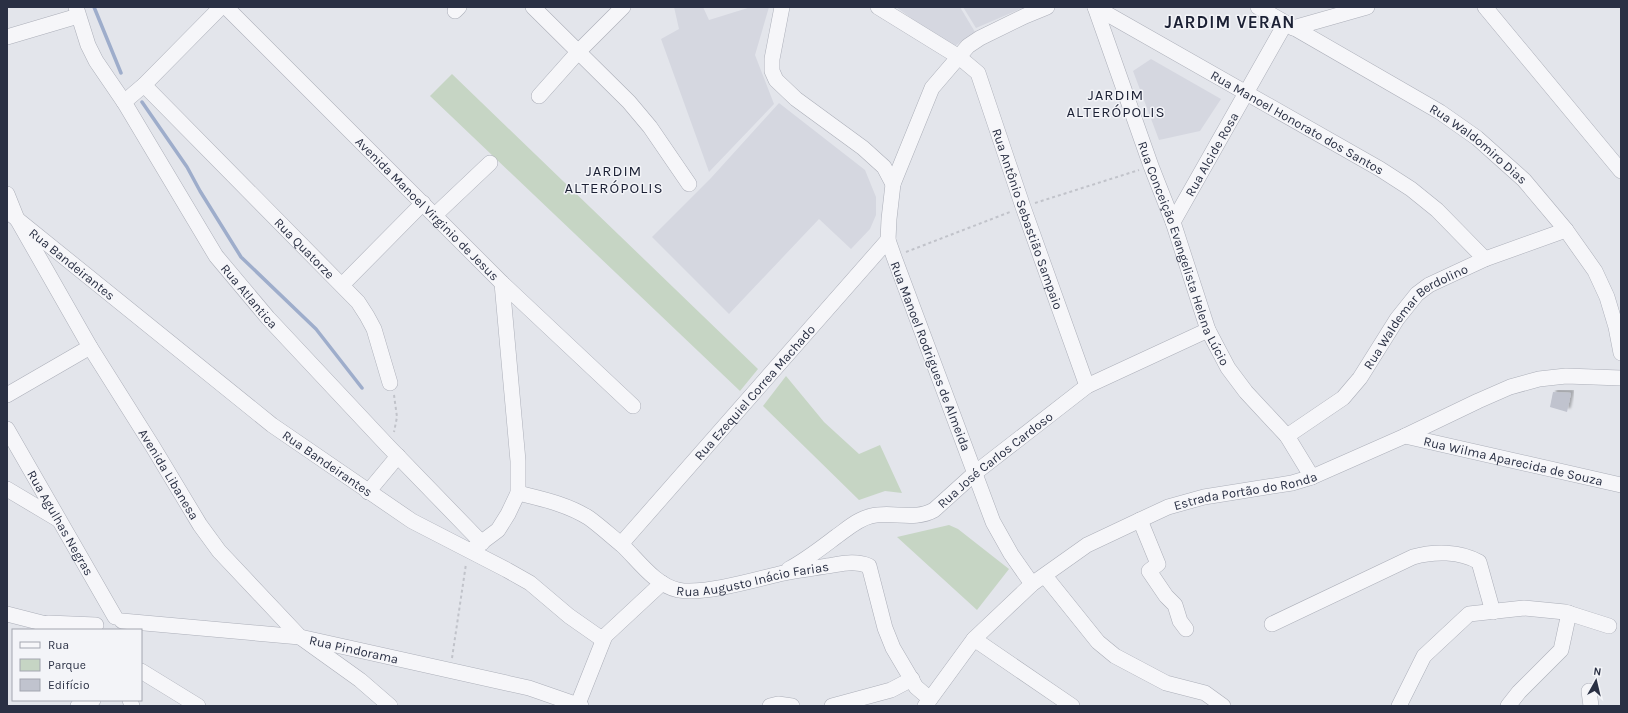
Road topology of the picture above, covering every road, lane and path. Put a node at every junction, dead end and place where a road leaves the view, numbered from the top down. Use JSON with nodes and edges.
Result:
{"nodes":[{"id":1,"x":221,"y":7,"type":"edge"},
{"id":2,"x":226,"y":7,"type":"edge"},
{"id":3,"x":533,"y":7,"type":"edge"},
{"id":4,"x":623,"y":7,"type":"edge"},
{"id":5,"x":782,"y":7,"type":"edge"},
{"id":6,"x":878,"y":7,"type":"edge"},
{"id":7,"x":1047,"y":7,"type":"edge"},
{"id":8,"x":1095,"y":7,"type":"edge"},
{"id":9,"x":1258,"y":7,"type":"edge"},
{"id":10,"x":1367,"y":7,"type":"edge"},
{"id":11,"x":1485,"y":7,"type":"edge"},
{"id":12,"x":77,"y":11,"type":"edge"},
{"id":13,"x":1289,"y":26,"type":"junction"},
{"id":14,"x":7,"y":37,"type":"edge"},
{"id":15,"x":579,"y":51,"type":"junction"},
{"id":16,"x":960,"y":57,"type":"junction"},
{"id":17,"x":144,"y":85,"type":"junction"},
{"id":18,"x":1246,"y":94,"type":"junction"},
{"id":19,"x":539,"y":96,"type":"dead end"},
{"id":20,"x":124,"y":102,"type":"junction"},
{"id":21,"x":490,"y":164,"type":"dead end"},
{"id":22,"x":1621,"y":171,"type":"edge"},
{"id":23,"x":689,"y":184,"type":"dead end"},
{"id":24,"x":893,"y":184,"type":"junction"},
{"id":25,"x":7,"y":194,"type":"edge"},
{"id":26,"x":423,"y":203,"type":"junction"},
{"id":27,"x":12,"y":215,"type":"edge"},
{"id":28,"x":435,"y":216,"type":"junction"},
{"id":29,"x":1173,"y":222,"type":"junction"},
{"id":30,"x":1566,"y":230,"type":"junction"},
{"id":31,"x":888,"y":240,"type":"junction"},
{"id":32,"x":1485,"y":259,"type":"junction"},
{"id":33,"x":502,"y":283,"type":"junction"},
{"id":34,"x":342,"y":285,"type":"junction"},
{"id":35,"x":1208,"y":330,"type":"junction"},
{"id":36,"x":90,"y":347,"type":"junction"},
{"id":37,"x":1621,"y":353,"type":"edge"},
{"id":38,"x":1621,"y":378,"type":"edge"},
{"id":39,"x":390,"y":382,"type":"joint"},
{"id":40,"x":1087,"y":386,"type":"junction"},
{"id":41,"x":7,"y":395,"type":"edge"},
{"id":42,"x":633,"y":406,"type":"dead end"},
{"id":43,"x":7,"y":429,"type":"edge"},
{"id":44,"x":1287,"y":436,"type":"junction"},
{"id":45,"x":1405,"y":436,"type":"junction"},
{"id":46,"x":387,"y":445,"type":"junction"},
{"id":47,"x":398,"y":456,"type":"junction"},
{"id":48,"x":975,"y":473,"type":"junction"},
{"id":49,"x":1312,"y":477,"type":"junction"},
{"id":50,"x":1621,"y":484,"type":"edge"},
{"id":51,"x":7,"y":489,"type":"edge"},
{"id":52,"x":368,"y":492,"type":"junction"},
{"id":53,"x":518,"y":493,"type":"junction"},
{"id":54,"x":1140,"y":520,"type":"junction"},
{"id":55,"x":60,"y":521,"type":"junction"},
{"id":56,"x":621,"y":544,"type":"junction"},
{"id":57,"x":476,"y":547,"type":"junction"},
{"id":58,"x":780,"y":574,"type":"junction"},
{"id":59,"x":1038,"y":580,"type":"junction"},
{"id":60,"x":662,"y":583,"type":"junction"},
{"id":61,"x":1493,"y":612,"type":"junction"},
{"id":62,"x":1569,"y":613,"type":"junction"},
{"id":63,"x":7,"y":614,"type":"edge"},
{"id":64,"x":121,"y":622,"type":"edge"},
{"id":65,"x":41,"y":623,"type":"junction"},
{"id":66,"x":1272,"y":624,"type":"dead end"},
{"id":67,"x":1609,"y":626,"type":"dead end"},
{"id":68,"x":95,"y":627,"type":"edge"},
{"id":69,"x":57,"y":629,"type":"edge"},
{"id":70,"x":1186,"y":629,"type":"dead end"},
{"id":71,"x":605,"y":636,"type":"junction"},
{"id":72,"x":300,"y":638,"type":"junction"},
{"id":73,"x":974,"y":639,"type":"junction"},
{"id":74,"x":450,"y":669,"type":"junction"},
{"id":75,"x":142,"y":672,"type":"edge"},
{"id":76,"x":912,"y":679,"type":"junction"},
{"id":77,"x":1589,"y":691,"type":"dead end"},
{"id":78,"x":90,"y":701,"type":"edge"},
{"id":79,"x":928,"y":702,"type":"edge"},
{"id":80,"x":580,"y":705,"type":"edge"},
{"id":81,"x":78,"y":706,"type":"edge"},
{"id":82,"x":198,"y":706,"type":"edge"},
{"id":83,"x":390,"y":706,"type":"edge"},
{"id":84,"x":770,"y":706,"type":"edge"},
{"id":85,"x":792,"y":706,"type":"edge"},
{"id":86,"x":832,"y":706,"type":"edge"},
{"id":87,"x":1072,"y":706,"type":"edge"},
{"id":88,"x":1223,"y":706,"type":"edge"},
{"id":89,"x":1399,"y":706,"type":"edge"},
{"id":90,"x":1508,"y":706,"type":"edge"},
{"id":91,"x":1591,"y":706,"type":"edge"}],
"edges":[{"from":1,"to":17,"type":"street"},
{"from":2,"to":26,"type":"street","name":"Avenida Manoel Virginio de Jesus"},
{"from":3,"to":15,"type":"street"},
{"from":4,"to":15,"type":"street"},
{"from":5,"to":24,"type":"street"},
{"from":6,"to":16,"type":"street","name":"Rua Antônio Sebastião Sampaio"},
{"from":7,"to":16,"type":"street","name":"Rua Manoel Rodrigues de Almeida"},
{"from":8,"to":18,"type":"street","name":"Rua Manoel Honorato dos Santos"},
{"from":8,"to":29,"type":"street","name":"Rua Conceição Evangelista Helena Lúcio"},
{"from":9,"to":13,"type":"street","name":"Rua Waldomiro Dias"},
{"from":10,"to":13,"type":"street"},
{"from":11,"to":22,"type":"street"},
{"from":12,"to":14,"type":"street"},
{"from":12,"to":20,"type":"street","name":"Rua Atlantica"},
{"from":13,"to":18,"type":"street","name":"Rua Alcide Rosa"},
{"from":13,"to":30,"type":"street","name":"Rua Waldomiro Dias"},
{"from":15,"to":19,"type":"street"},
{"from":15,"to":23,"type":"street"},
{"from":16,"to":24,"type":"street","name":"Rua Manoel Rodrigues de Almeida"},
{"from":16,"to":40,"type":"street","name":"Rua Antônio Sebastião Sampaio"},
{"from":17,"to":20,"type":"street"},
{"from":17,"to":34,"type":"street","name":"Rua Quatorze"},
{"from":18,"to":29,"type":"street","name":"Rua Alcide Rosa"},
{"from":18,"to":32,"type":"street","name":"Rua Manoel Honorato dos Santos"},
{"from":20,"to":46,"type":"street","name":"Rua Atlantica"},
{"from":21,"to":28,"type":"street"},
{"from":24,"to":31,"type":"street","name":"Rua Manoel Rodrigues de Almeida"},
{"from":25,"to":27,"type":"street","name":"Avenida Libanesa"},
{"from":26,"to":28,"type":"street","name":"Avenida Manoel Virginio de Jesus"},
{"from":26,"to":34,"type":"street"},
{"from":27,"to":36,"type":"street","name":"Avenida Libanesa"},
{"from":27,"to":52,"type":"street","name":"Rua Bandeirantes"},
{"from":28,"to":33,"type":"street","name":"Avenida Manoel Virginio de Jesus"},
{"from":29,"to":35,"type":"street","name":"Rua Conceição Evangelista Helena Lúcio"},
{"from":30,"to":32,"type":"street","name":"Rua Waldemar Berdolino"},
{"from":30,"to":37,"type":"street","name":"Rua Waldomiro Dias"},
{"from":31,"to":48,"type":"street","name":"Rua Manoel Rodrigues de Almeida"},
{"from":31,"to":56,"type":"street","name":"Rua Ezequiel Correa Machado"},
{"from":32,"to":44,"type":"street","name":"Rua Waldemar Berdolino"},
{"from":33,"to":42,"type":"street","name":"Avenida Manoel Virginio de Jesus"},
{"from":33,"to":53,"type":"street"},
{"from":34,"to":39,"type":"street","name":"Rua Quatorze"},
{"from":35,"to":40,"type":"street","name":"Rua José Carlos Cardoso"},
{"from":35,"to":44,"type":"street","name":"Rua Conceição Evangelista Helena Lúcio"},
{"from":36,"to":41,"type":"street"},
{"from":36,"to":72,"type":"street","name":"Avenida Libanesa"},
{"from":38,"to":45,"type":"street","name":"Estrada Portão do Ronda"},
{"from":39,"to":46,"type":"path"},
{"from":40,"to":48,"type":"street","name":"Rua José Carlos Cardoso"},
{"from":43,"to":55,"type":"street","name":"Rua Agulhas Negras"},
{"from":44,"to":49,"type":"street","name":"Rua Conceição Evangelista Helena Lúcio"},
{"from":45,"to":49,"type":"street","name":"Estrada Portão do Ronda"},
{"from":45,"to":50,"type":"street","name":"Rua Wilma Aparecida de Souza"},
{"from":46,"to":47,"type":"street","name":"Rua Atlantica"},
{"from":47,"to":52,"type":"street"},
{"from":47,"to":57,"type":"street","name":"Rua Atlantica"},
{"from":48,"to":58,"type":"street","name":"Rua José Carlos Cardoso"},
{"from":48,"to":59,"type":"street","name":"Rua Manoel Rodrigues de Almeida"},
{"from":49,"to":54,"type":"street","name":"Estrada Portão do Ronda"},
{"from":51,"to":55,"type":"street"},
{"from":52,"to":57,"type":"street","name":"Rua Bandeirantes"},
{"from":53,"to":56,"type":"street","name":"Rua Augusto Inácio Farias"},
{"from":53,"to":57,"type":"street"},
{"from":54,"to":59,"type":"street","name":"Estrada Portão do Ronda"},
{"from":54,"to":70,"type":"street"},
{"from":55,"to":64,"type":"street","name":"Rua Agulhas Negras"},
{"from":56,"to":60,"type":"street","name":"Rua Augusto Inácio Farias"},
{"from":57,"to":71,"type":"street","name":"Rua Bandeirantes"},
{"from":57,"to":74,"type":"path"},
{"from":58,"to":60,"type":"street","name":"Rua Augusto Inácio Farias"},
{"from":58,"to":76,"type":"street","name":"Rua Augusto Inácio Farias"},
{"from":59,"to":73,"type":"street","name":"Estrada Portão do Ronda"},
{"from":59,"to":88,"type":"street","name":"Rua Manoel Rodrigues de Almeida"},
{"from":60,"to":71,"type":"street"},
{"from":61,"to":62,"type":"street"},
{"from":61,"to":66,"type":"street"},
{"from":61,"to":89,"type":"street"},
{"from":62,"to":67,"type":"street"},
{"from":62,"to":90,"type":"street"},
{"from":63,"to":65,"type":"street"},
{"from":64,"to":68,"type":"street"},
{"from":64,"to":72,"type":"street","name":"Rua Pindorama"},
{"from":65,"to":68,"type":"street"},
{"from":65,"to":69,"type":"street"},
{"from":71,"to":80,"type":"street"},
{"from":72,"to":74,"type":"street","name":"Rua Pindorama"},
{"from":72,"to":83,"type":"street","name":"Avenida Libanesa"},
{"from":73,"to":79,"type":"street","name":"Estrada Portão do Ronda"},
{"from":73,"to":87,"type":"street"},
{"from":74,"to":80,"type":"street","name":"Rua Pindorama"},
{"from":75,"to":82,"type":"street"},
{"from":76,"to":79,"type":"street","name":"Rua Augusto Inácio Farias"},
{"from":76,"to":86,"type":"street"},
{"from":77,"to":91,"type":"street"},
{"from":78,"to":81,"type":"street"},
{"from":84,"to":85,"type":"street"}]}
